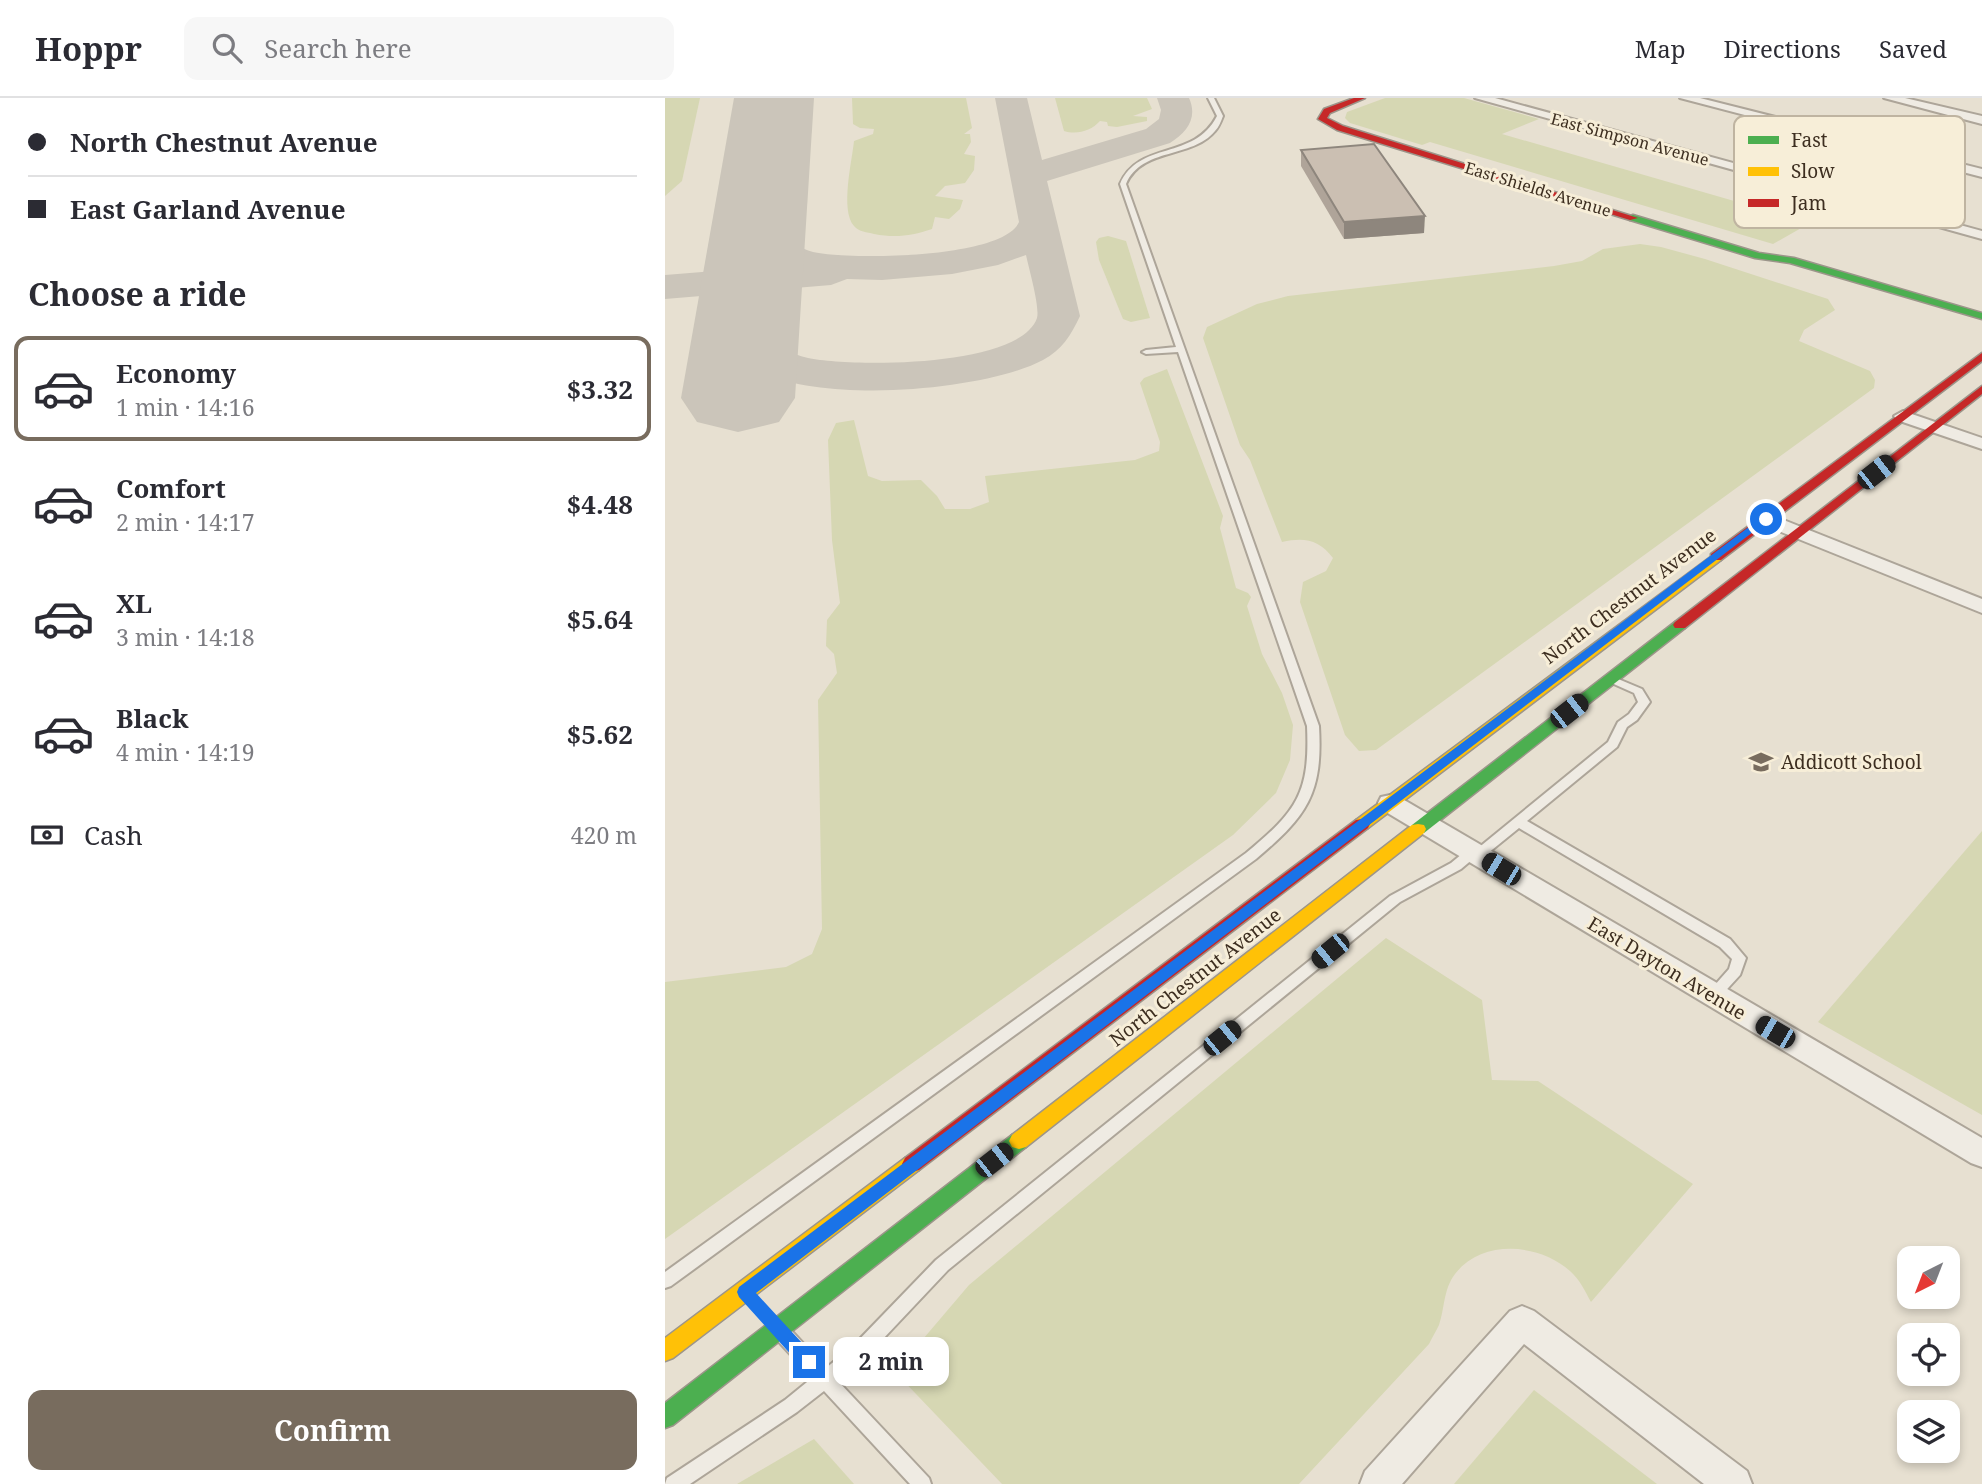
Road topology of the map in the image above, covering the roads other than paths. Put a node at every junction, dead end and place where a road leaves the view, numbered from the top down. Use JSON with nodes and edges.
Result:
{"nodes":[{"id":1,"x":1211,"y":98,"type":"edge"},
{"id":2,"x":1361,"y":98,"type":"edge"},
{"id":3,"x":1481,"y":98,"type":"edge"},
{"id":4,"x":1686,"y":98,"type":"edge"},
{"id":5,"x":1890,"y":98,"type":"edge"},
{"id":6,"x":1757,"y":116,"type":"edge"},
{"id":7,"x":1982,"y":120,"type":"edge"},
{"id":8,"x":1734,"y":167,"type":"edge"},
{"id":9,"x":1965,"y":169,"type":"edge"},
{"id":10,"x":1982,"y":173,"type":"edge"},
{"id":11,"x":1956,"y":228,"type":"edge"},
{"id":12,"x":1982,"y":235,"type":"edge"},
{"id":13,"x":1759,"y":256,"type":"junction"},
{"id":14,"x":1982,"y":317,"type":"edge"},
{"id":15,"x":1982,"y":329,"type":"edge"},
{"id":16,"x":1181,"y":349,"type":"junction"},
{"id":17,"x":1146,"y":352,"type":"dead end"},
{"id":18,"x":1982,"y":356,"type":"edge"},
{"id":19,"x":1982,"y":389,"type":"edge"},
{"id":20,"x":1903,"y":416,"type":"junction"},
{"id":21,"x":1934,"y":427,"type":"junction"},
{"id":22,"x":1982,"y":443,"type":"edge"},
{"id":23,"x":1766,"y":519,"type":"junction"},
{"id":24,"x":1798,"y":532,"type":"junction"},
{"id":25,"x":1982,"y":607,"type":"edge"},
{"id":26,"x":1611,"y":678,"type":"junction"},
{"id":27,"x":1389,"y":803,"type":"junction"},
{"id":28,"x":1517,"y":821,"type":"junction"},
{"id":29,"x":1425,"y":824,"type":"junction"},
{"id":30,"x":1475,"y":854,"type":"junction"},
{"id":31,"x":1713,"y":995,"type":"junction"},
{"id":32,"x":1982,"y":1154,"type":"edge"},
{"id":33,"x":665,"y":1281,"type":"edge"},
{"id":34,"x":774,"y":1324,"type":"junction"},
{"id":35,"x":665,"y":1351,"type":"edge"},
{"id":36,"x":824,"y":1379,"type":"junction"},
{"id":37,"x":665,"y":1417,"type":"edge"},
{"id":38,"x":674,"y":1484,"type":"edge"},
{"id":39,"x":922,"y":1484,"type":"edge"},
{"id":40,"x":1378,"y":1484,"type":"edge"},
{"id":41,"x":1734,"y":1484,"type":"edge"}],
"edges":[{"from":1,"to":16,"type":"lane"},
{"from":2,"to":13,"type":"main road","name":"East Shields Avenue"},
{"from":3,"to":8,"type":"street","name":"East Simpson Avenue"},
{"from":4,"to":6,"type":"street"},
{"from":5,"to":7,"type":"street"},
{"from":9,"to":10,"type":"street"},
{"from":11,"to":12,"type":"street","name":"East Simpson Avenue"},
{"from":13,"to":14,"type":"main road","name":"East Shields Avenue"},
{"from":13,"to":15,"type":"main road","name":"East Shields Avenue"},
{"from":16,"to":17,"type":"lane"},
{"from":16,"to":33,"type":"lane"},
{"from":18,"to":20,"type":"main road","name":"North Chestnut Avenue"},
{"from":19,"to":21,"type":"main road","name":"North Chestnut Avenue"},
{"from":20,"to":21,"type":"street"},
{"from":20,"to":23,"type":"main road","name":"North Chestnut Avenue"},
{"from":21,"to":22,"type":"street"},
{"from":21,"to":24,"type":"main road","name":"North Chestnut Avenue"},
{"from":23,"to":24,"type":"street"},
{"from":23,"to":27,"type":"main road","name":"North Chestnut Avenue"},
{"from":24,"to":25,"type":"street"},
{"from":24,"to":26,"type":"main road","name":"North Chestnut Avenue"},
{"from":26,"to":28,"type":"lane"},
{"from":26,"to":29,"type":"main road","name":"North Chestnut Avenue"},
{"from":27,"to":29,"type":"street","name":"East Dayton Avenue"},
{"from":27,"to":35,"type":"main road","name":"North Chestnut Avenue"},
{"from":28,"to":30,"type":"lane"},
{"from":28,"to":31,"type":"lane"},
{"from":29,"to":30,"type":"street","name":"East Dayton Avenue"},
{"from":29,"to":34,"type":"main road","name":"North Chestnut Avenue"},
{"from":30,"to":31,"type":"street","name":"East Dayton Avenue"},
{"from":30,"to":36,"type":"lane"},
{"from":31,"to":32,"type":"street","name":"East Dayton Avenue"},
{"from":34,"to":36,"type":"lane"},
{"from":34,"to":37,"type":"main road","name":"North Chestnut Avenue"},
{"from":36,"to":38,"type":"lane"},
{"from":36,"to":39,"type":"lane"},
{"from":40,"to":41,"type":"street"}]}
